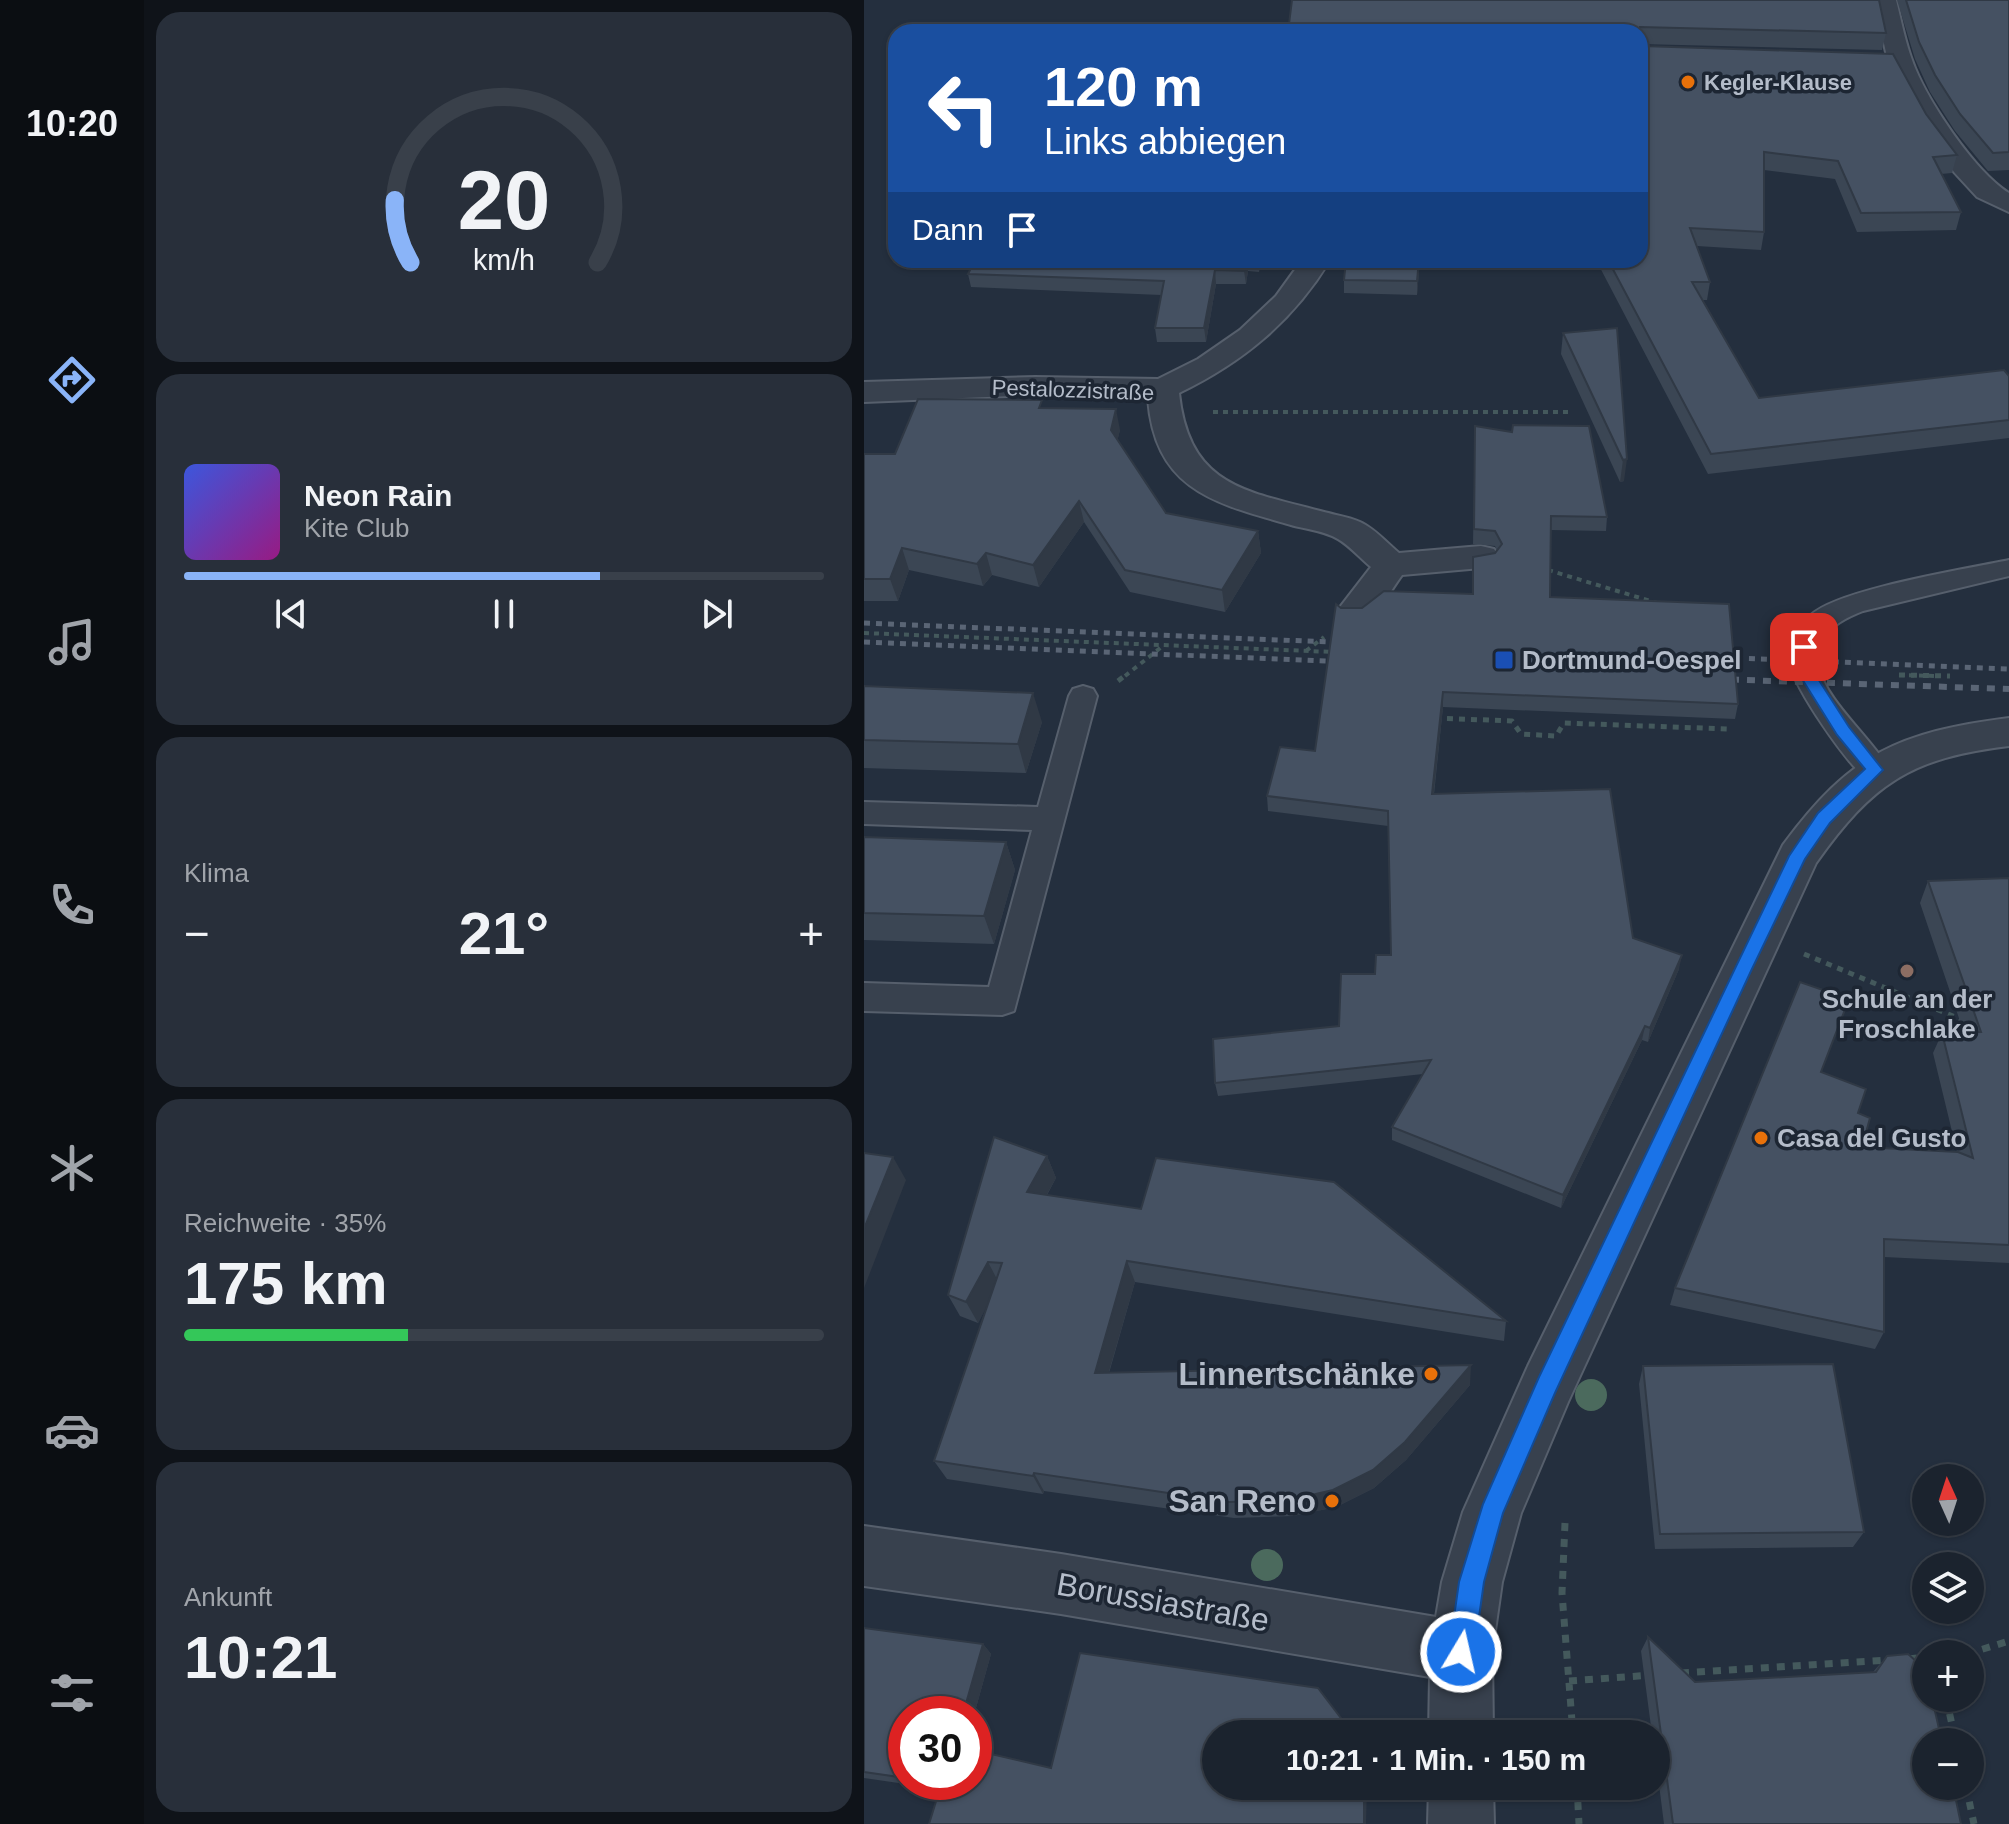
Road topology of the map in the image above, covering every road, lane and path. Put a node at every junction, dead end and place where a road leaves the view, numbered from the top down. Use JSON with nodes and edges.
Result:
{"nodes":[{"id":1,"x":1885,"y":0,"type":"edge"},
{"id":2,"x":1872,"y":60,"type":"edge"},
{"id":3,"x":1900,"y":61,"type":"junction"},
{"id":4,"x":2009,"y":204,"type":"edge"},
{"id":5,"x":1311,"y":268,"type":"edge"},
{"id":6,"x":864,"y":392,"type":"edge"},
{"id":7,"x":1163,"y":401,"type":"junction"},
{"id":8,"x":1573,"y":412,"type":"dead end"},
{"id":9,"x":1481,"y":557,"type":"joint"},
{"id":10,"x":1391,"y":565,"type":"junction"},
{"id":11,"x":2009,"y":568,"type":"edge"},
{"id":12,"x":1656,"y":603,"type":"junction"},
{"id":13,"x":1669,"y":607,"type":"edge"},
{"id":14,"x":1355,"y":611,"type":"edge"},
{"id":15,"x":1656,"y":616,"type":"edge"},
{"id":16,"x":864,"y":633,"type":"edge"},
{"id":17,"x":1336,"y":653,"type":"edge"},
{"id":18,"x":1899,"y":675,"type":"dead end"},
{"id":19,"x":1950,"y":676,"type":"dead end"},
{"id":20,"x":1083,"y":696,"type":"dead end"},
{"id":21,"x":1420,"y":717,"type":"edge"},
{"id":22,"x":1728,"y":729,"type":"dead end"},
{"id":23,"x":2009,"y":732,"type":"edge"},
{"id":24,"x":1875,"y":770,"type":"junction"},
{"id":25,"x":864,"y":813,"type":"edge"},
{"id":26,"x":1050,"y":819,"type":"junction"},
{"id":27,"x":1801,"y":953,"type":"dead end"},
{"id":28,"x":864,"y":997,"type":"edge"},
{"id":29,"x":1973,"y":1024,"type":"edge"},
{"id":30,"x":1565,"y":1523,"type":"dead end"},
{"id":31,"x":864,"y":1556,"type":"edge"},
{"id":32,"x":2009,"y":1641,"type":"edge"},
{"id":33,"x":1984,"y":1649,"type":"edge"},
{"id":34,"x":1461,"y":1652,"type":"junction"},
{"id":35,"x":1912,"y":1658,"type":"edge"},
{"id":36,"x":1677,"y":1674,"type":"edge"},
{"id":37,"x":1662,"y":1675,"type":"edge"},
{"id":38,"x":1569,"y":1681,"type":"junction"},
{"id":39,"x":1461,"y":1720,"type":"edge"},
{"id":40,"x":1572,"y":1720,"type":"edge"},
{"id":41,"x":1461,"y":1800,"type":"edge"},
{"id":42,"x":1578,"y":1800,"type":"edge"},
{"id":43,"x":1969,"y":1800,"type":"edge"},
{"id":44,"x":1461,"y":1824,"type":"edge"},
{"id":45,"x":1579,"y":1824,"type":"edge"},
{"id":46,"x":1974,"y":1824,"type":"edge"}],
"edges":[{"from":1,"to":3,"type":"street"},
{"from":2,"to":3,"type":"street"},
{"from":3,"to":4,"type":"street"},
{"from":5,"to":7,"type":"street"},
{"from":6,"to":7,"type":"street","name":"Pestalozzistraße"},
{"from":7,"to":8,"type":"path"},
{"from":7,"to":10,"type":"street","name":"Pestalozzistraße"},
{"from":9,"to":10,"type":"street"},
{"from":9,"to":12,"type":"path"},
{"from":10,"to":14,"type":"street"},
{"from":11,"to":24,"type":"lane"},
{"from":12,"to":13,"type":"path"},
{"from":12,"to":15,"type":"path"},
{"from":16,"to":17,"type":"path"},
{"from":18,"to":19,"type":"path"},
{"from":20,"to":26,"type":"lane"},
{"from":21,"to":22,"type":"path"},
{"from":23,"to":24,"type":"street"},
{"from":24,"to":34,"type":"street"},
{"from":25,"to":26,"type":"lane"},
{"from":26,"to":28,"type":"lane"},
{"from":27,"to":29,"type":"path"},
{"from":30,"to":38,"type":"path"},
{"from":31,"to":34,"type":"street","name":"Borussiastraße"},
{"from":32,"to":33,"type":"path"},
{"from":34,"to":39,"type":"street"},
{"from":35,"to":36,"type":"path"},
{"from":37,"to":38,"type":"path"},
{"from":38,"to":40,"type":"path"},
{"from":41,"to":44,"type":"street"},
{"from":42,"to":45,"type":"path"},
{"from":43,"to":46,"type":"path"}]}
